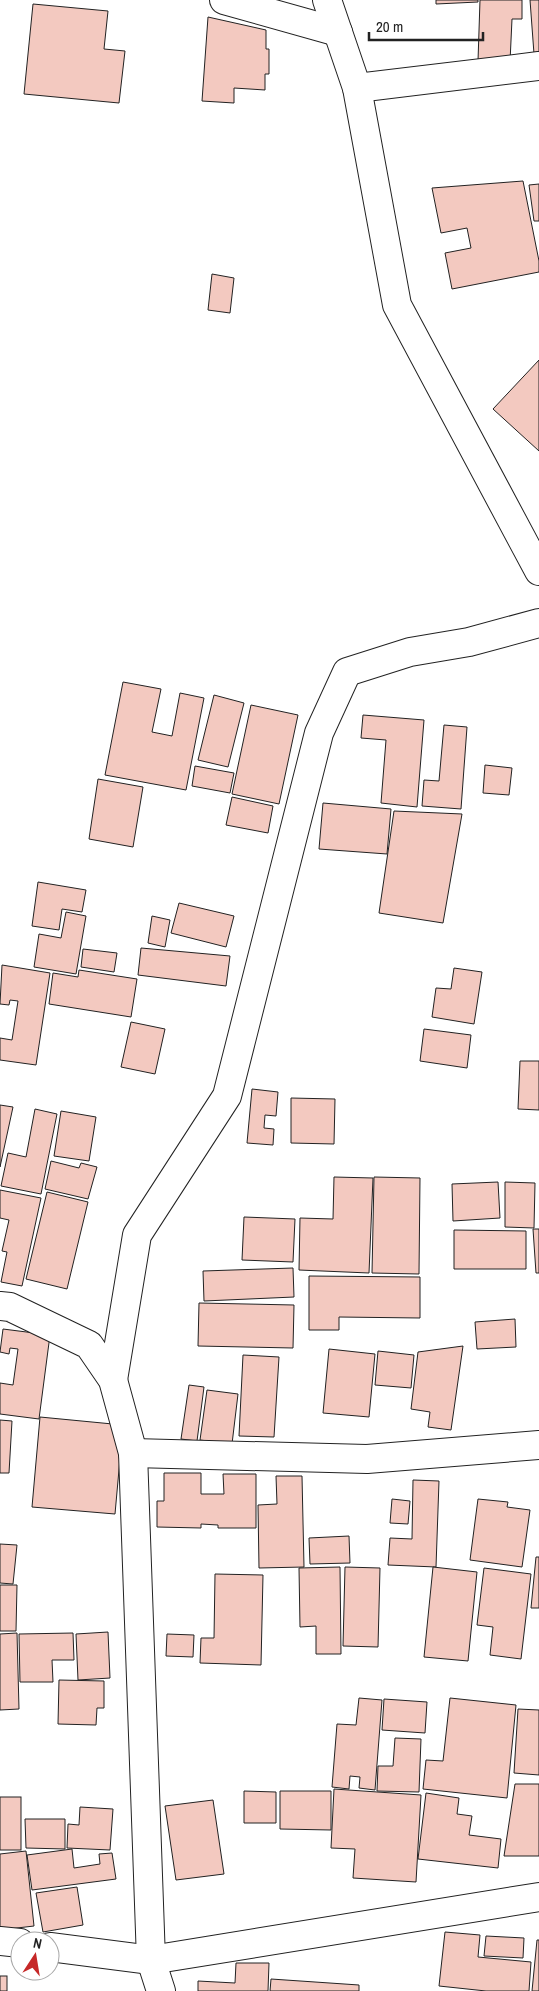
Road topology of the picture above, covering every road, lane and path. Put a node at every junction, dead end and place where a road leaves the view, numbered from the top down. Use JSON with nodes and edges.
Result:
{"nodes":[{"id":1,"x":224,"y":0,"type":"edge"},
{"id":2,"x":327,"y":0,"type":"edge"},
{"id":3,"x":268,"y":5,"type":"edge"},
{"id":4,"x":338,"y":32,"type":"junction"},
{"id":5,"x":539,"y":66,"type":"edge"},
{"id":6,"x":357,"y":88,"type":"junction"},
{"id":7,"x":539,"y":571,"type":"edge"},
{"id":8,"x":539,"y":623,"type":"edge"},
{"id":9,"x":0,"y":1306,"type":"edge"},
{"id":10,"x":113,"y":1380,"type":"junction"},
{"id":11,"x":539,"y":1445,"type":"edge"},
{"id":12,"x":133,"y":1452,"type":"junction"},
{"id":13,"x":539,"y":1897,"type":"edge"},
{"id":14,"x":60,"y":1948,"type":"edge"},
{"id":15,"x":151,"y":1960,"type":"junction"},
{"id":16,"x":161,"y":1991,"type":"edge"}],
"edges":[{"from":1,"to":3,"type":"street"},
{"from":2,"to":4,"type":"street"},
{"from":3,"to":4,"type":"street"},
{"from":4,"to":6,"type":"street"},
{"from":5,"to":6,"type":"street"},
{"from":6,"to":7,"type":"street"},
{"from":8,"to":10,"type":"street"},
{"from":9,"to":10,"type":"street"},
{"from":10,"to":12,"type":"street"},
{"from":11,"to":12,"type":"street"},
{"from":12,"to":15,"type":"street"},
{"from":13,"to":15,"type":"street"},
{"from":14,"to":15,"type":"street"},
{"from":15,"to":16,"type":"street"}]}
